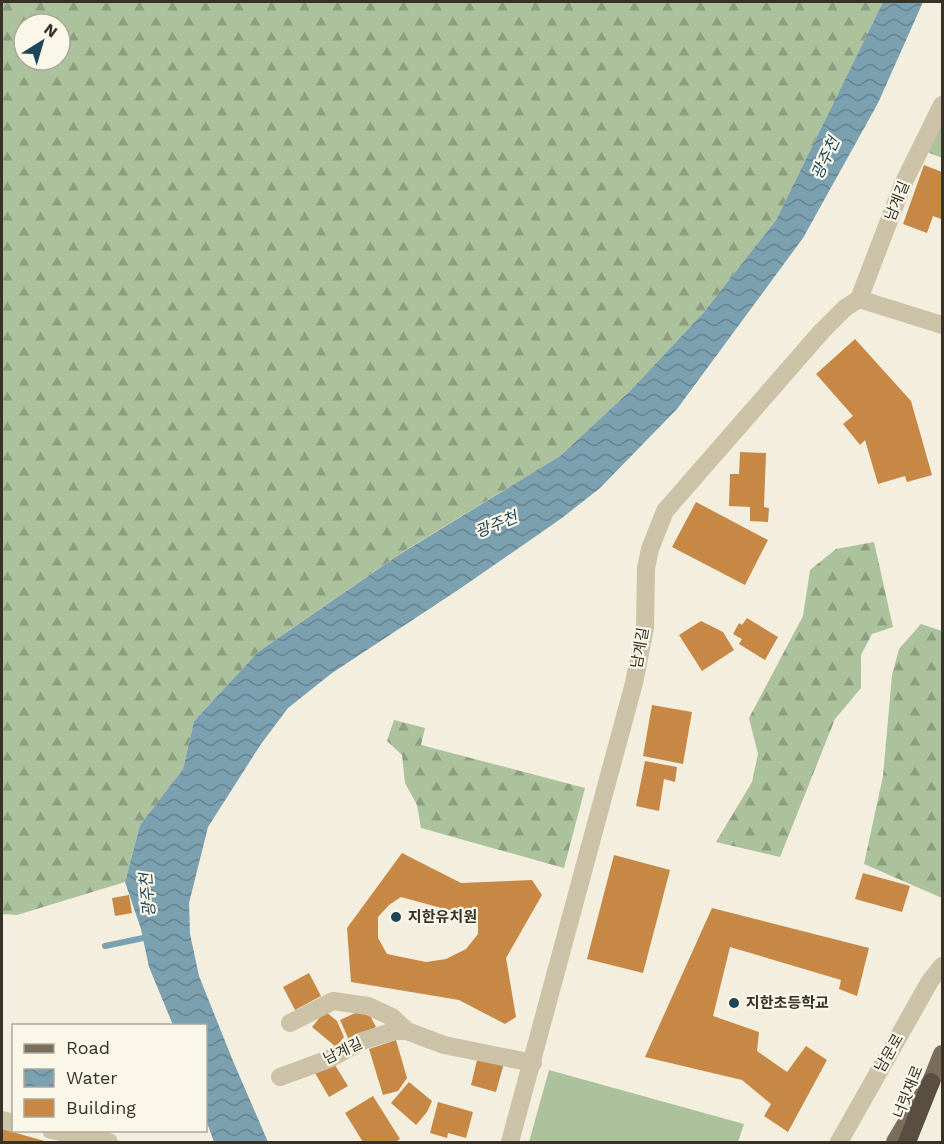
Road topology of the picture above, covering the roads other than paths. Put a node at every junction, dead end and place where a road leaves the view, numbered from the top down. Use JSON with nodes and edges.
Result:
{"nodes":[{"id":1,"x":942,"y":105,"type":"edge"},
{"id":2,"x":859,"y":299,"type":"junction"},
{"id":3,"x":942,"y":325,"type":"edge"},
{"id":4,"x":942,"y":966,"type":"edge"},
{"id":5,"x":290,"y":1023,"type":"dead end"},
{"id":6,"x":407,"y":1031,"type":"junction"},
{"id":7,"x":942,"y":1054,"type":"edge"},
{"id":8,"x":533,"y":1063,"type":"junction"},
{"id":9,"x":280,"y":1077,"type":"dead end"},
{"id":10,"x":931,"y":1082,"type":"junction"},
{"id":11,"x":56,"y":1132,"type":"edge"},
{"id":12,"x":109,"y":1143,"type":"edge"},
{"id":13,"x":510,"y":1143,"type":"edge"},
{"id":14,"x":838,"y":1143,"type":"edge"},
{"id":15,"x":895,"y":1143,"type":"edge"},
{"id":16,"x":906,"y":1143,"type":"edge"}],
"edges":[{"from":1,"to":2,"type":"street","name":"남계길"},
{"from":2,"to":3,"type":"street"},
{"from":2,"to":8,"type":"street","name":"남계길"},
{"from":4,"to":14,"type":"street","name":"남문로"},
{"from":5,"to":6,"type":"street"},
{"from":6,"to":8,"type":"street"},
{"from":6,"to":9,"type":"street","name":"남계길"},
{"from":7,"to":10,"type":"main road","name":"너릿재로"},
{"from":8,"to":13,"type":"street","name":"남계길"},
{"from":10,"to":15,"type":"main road"},
{"from":10,"to":16,"type":"highway","name":"너릿재로"},
{"from":11,"to":12,"type":"street"}]}
